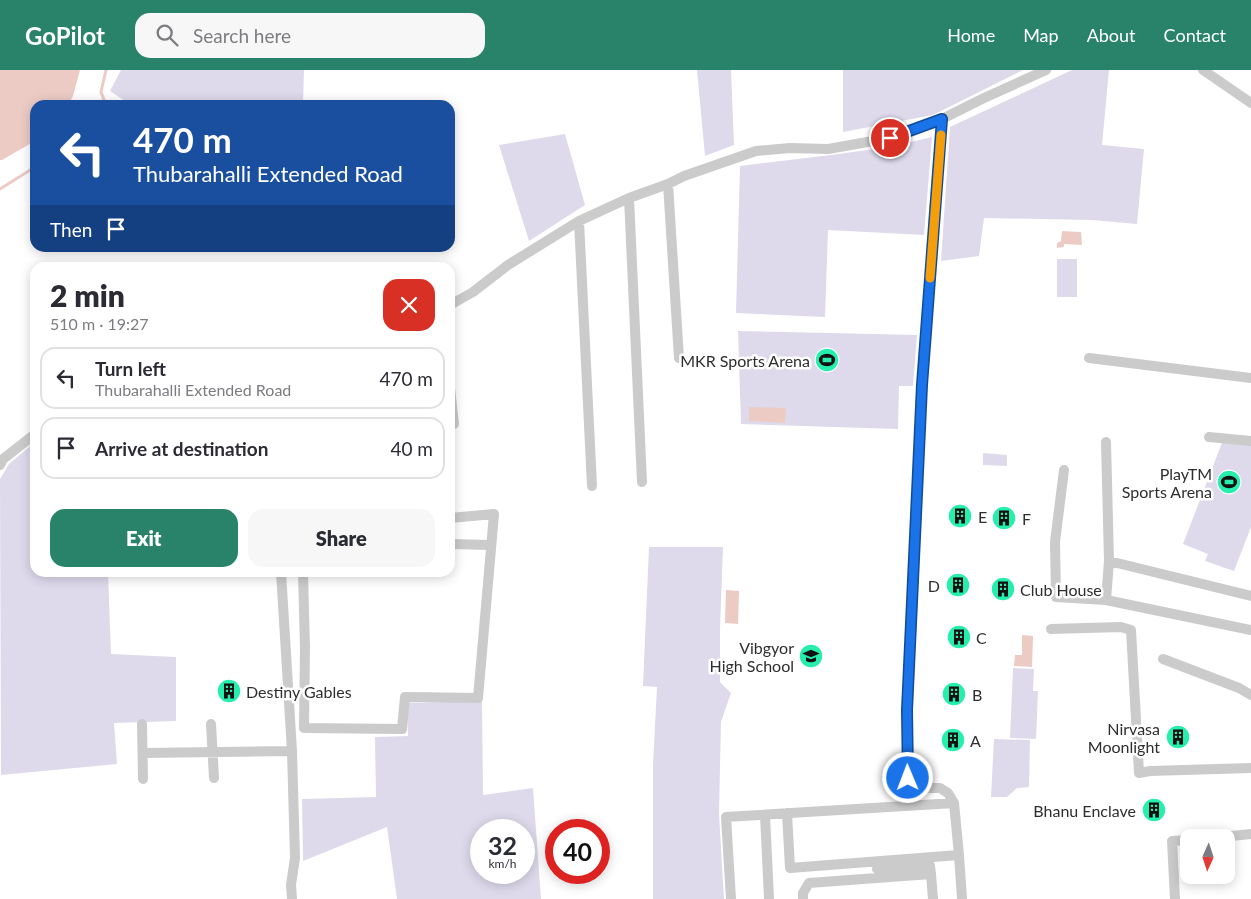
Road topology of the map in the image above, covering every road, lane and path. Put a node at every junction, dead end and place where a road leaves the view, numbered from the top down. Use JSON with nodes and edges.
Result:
{"nodes":[{"id":1,"x":1046,"y":70,"type":"edge"},
{"id":2,"x":1203,"y":70,"type":"edge"},
{"id":3,"x":1251,"y":103,"type":"edge"},
{"id":4,"x":942,"y":119,"type":"junction"},
{"id":5,"x":668,"y":184,"type":"junction"},
{"id":6,"x":629,"y":198,"type":"junction"},
{"id":7,"x":578,"y":220,"type":"junction"},
{"id":8,"x":455,"y":302,"type":"edge"},
{"id":9,"x":679,"y":358,"type":"dead end"},
{"id":10,"x":1090,"y":358,"type":"dead end"},
{"id":11,"x":1251,"y":378,"type":"edge"},
{"id":12,"x":1210,"y":437,"type":"dead end"},
{"id":13,"x":30,"y":438,"type":"edge"},
{"id":14,"x":1251,"y":441,"type":"edge"},
{"id":15,"x":1106,"y":442,"type":"dead end"},
{"id":16,"x":0,"y":465,"type":"edge"},
{"id":17,"x":1064,"y":470,"type":"dead end"},
{"id":18,"x":642,"y":482,"type":"dead end"},
{"id":19,"x":592,"y":486,"type":"dead end"},
{"id":20,"x":455,"y":518,"type":"edge"},
{"id":21,"x":455,"y":544,"type":"edge"},
{"id":22,"x":491,"y":545,"type":"junction"},
{"id":23,"x":1109,"y":561,"type":"junction"},
{"id":24,"x":281,"y":577,"type":"edge"},
{"id":25,"x":303,"y":577,"type":"edge"},
{"id":26,"x":1251,"y":596,"type":"edge"},
{"id":27,"x":1106,"y":600,"type":"junction"},
{"id":28,"x":1051,"y":629,"type":"dead end"},
{"id":29,"x":1251,"y":630,"type":"edge"},
{"id":30,"x":305,"y":651,"type":"junction"},
{"id":31,"x":286,"y":652,"type":"junction"},
{"id":32,"x":1164,"y":659,"type":"dead end"},
{"id":33,"x":1251,"y":695,"type":"edge"},
{"id":34,"x":142,"y":724,"type":"dead end"},
{"id":35,"x":212,"y":724,"type":"dead end"},
{"id":36,"x":292,"y":751,"type":"junction"},
{"id":37,"x":213,"y":752,"type":"junction"},
{"id":38,"x":143,"y":753,"type":"junction"},
{"id":39,"x":1251,"y":768,"type":"edge"},
{"id":40,"x":214,"y":778,"type":"dead end"},
{"id":41,"x":143,"y":779,"type":"dead end"},
{"id":42,"x":954,"y":803,"type":"junction"},
{"id":43,"x":787,"y":813,"type":"junction"},
{"id":44,"x":765,"y":818,"type":"junction"},
{"id":45,"x":747,"y":821,"type":"dead end"},
{"id":46,"x":1251,"y":834,"type":"edge"},
{"id":47,"x":1235,"y":836,"type":"edge"},
{"id":48,"x":1180,"y":841,"type":"edge"},
{"id":49,"x":959,"y":855,"type":"junction"},
{"id":50,"x":877,"y":870,"type":"dead end"},
{"id":51,"x":930,"y":874,"type":"junction"},
{"id":52,"x":292,"y":899,"type":"edge"},
{"id":53,"x":731,"y":899,"type":"edge"},
{"id":54,"x":769,"y":899,"type":"edge"},
{"id":55,"x":803,"y":899,"type":"edge"},
{"id":56,"x":933,"y":899,"type":"edge"},
{"id":57,"x":962,"y":899,"type":"edge"},
{"id":58,"x":1175,"y":899,"type":"edge"}],
"edges":[{"from":1,"to":4,"type":"street"},
{"from":2,"to":3,"type":"street"},
{"from":4,"to":5,"type":"street"},
{"from":4,"to":42,"type":"street"},
{"from":5,"to":6,"type":"street"},
{"from":5,"to":9,"type":"street"},
{"from":6,"to":7,"type":"street"},
{"from":6,"to":18,"type":"street"},
{"from":7,"to":8,"type":"street"},
{"from":7,"to":19,"type":"street"},
{"from":10,"to":11,"type":"street"},
{"from":12,"to":14,"type":"street"},
{"from":13,"to":16,"type":"street"},
{"from":15,"to":23,"type":"street"},
{"from":17,"to":27,"type":"street"},
{"from":20,"to":22,"type":"street"},
{"from":21,"to":22,"type":"street"},
{"from":22,"to":30,"type":"street"},
{"from":23,"to":26,"type":"street"},
{"from":23,"to":27,"type":"street"},
{"from":24,"to":31,"type":"street"},
{"from":25,"to":30,"type":"street"},
{"from":27,"to":29,"type":"street"},
{"from":28,"to":39,"type":"street"},
{"from":30,"to":31,"type":"street"},
{"from":31,"to":36,"type":"street"},
{"from":32,"to":33,"type":"street"},
{"from":34,"to":38,"type":"street"},
{"from":35,"to":37,"type":"street"},
{"from":36,"to":37,"type":"street"},
{"from":36,"to":52,"type":"street"},
{"from":37,"to":38,"type":"street"},
{"from":37,"to":40,"type":"street"},
{"from":38,"to":41,"type":"street"},
{"from":42,"to":43,"type":"street"},
{"from":42,"to":49,"type":"street"},
{"from":43,"to":44,"type":"street"},
{"from":43,"to":49,"type":"street"},
{"from":44,"to":45,"type":"street"},
{"from":44,"to":53,"type":"street"},
{"from":44,"to":54,"type":"street"},
{"from":46,"to":47,"type":"street"},
{"from":48,"to":58,"type":"street"},
{"from":49,"to":57,"type":"street"},
{"from":50,"to":51,"type":"street"},
{"from":51,"to":55,"type":"street"},
{"from":51,"to":56,"type":"street"}]}
